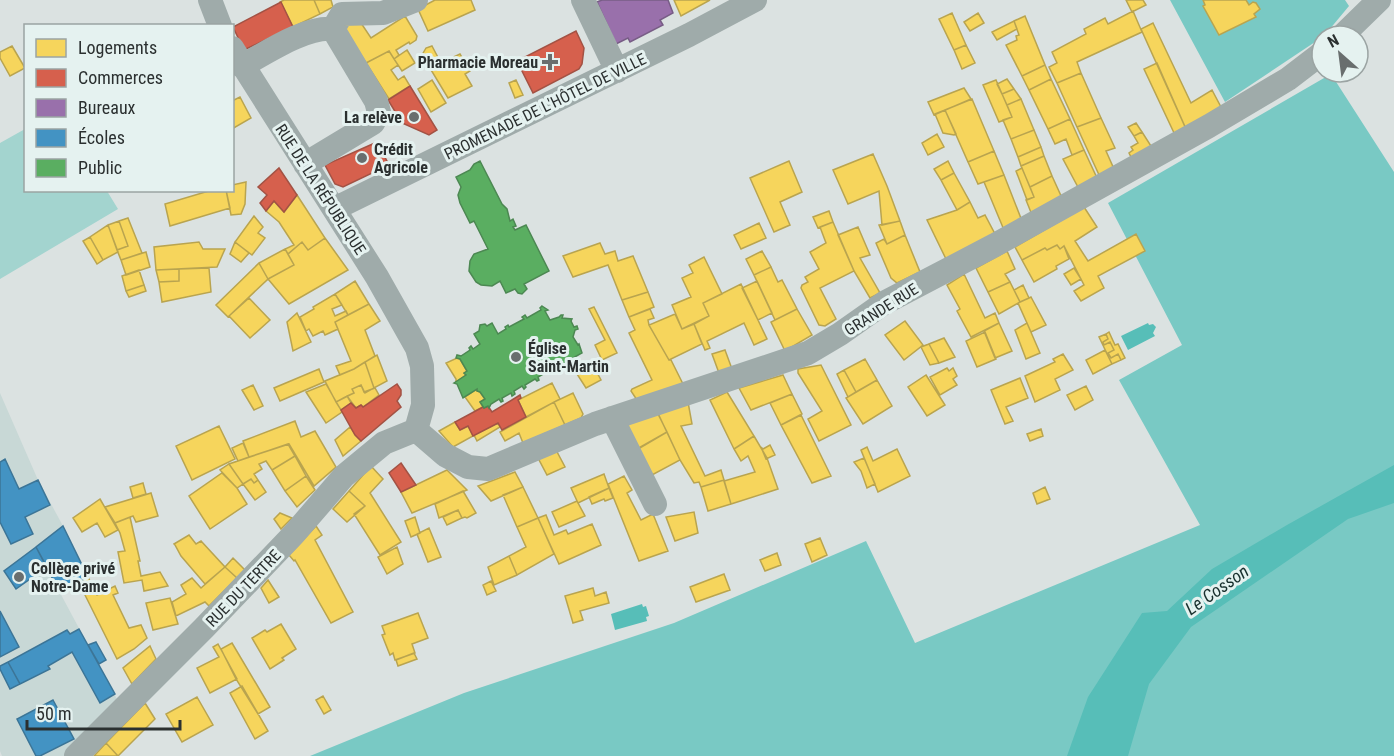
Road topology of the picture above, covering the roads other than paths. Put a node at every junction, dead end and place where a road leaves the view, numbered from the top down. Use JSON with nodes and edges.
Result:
{"nodes":[{"id":1,"x":210,"y":0,"type":"edge"},
{"id":2,"x":416,"y":0,"type":"edge"},
{"id":3,"x":583,"y":0,"type":"edge"},
{"id":4,"x":755,"y":0,"type":"edge"},
{"id":5,"x":1379,"y":0,"type":"edge"},
{"id":6,"x":339,"y":14,"type":"edge"},
{"id":7,"x":219,"y":24,"type":"edge"},
{"id":8,"x":1354,"y":24,"type":"edge"},
{"id":9,"x":237,"y":57,"type":"edge"},
{"id":10,"x":1310,"y":62,"type":"edge"},
{"id":11,"x":617,"y":71,"type":"junction"},
{"id":12,"x":305,"y":164,"type":"junction"},
{"id":13,"x":334,"y":209,"type":"junction"},
{"id":14,"x":612,"y":418,"type":"junction"},
{"id":15,"x":416,"y":430,"type":"junction"},
{"id":16,"x":655,"y":504,"type":"dead end"},
{"id":17,"x":76,"y":756,"type":"edge"}],
"edges":[{"from":1,"to":7,"type":"street"},
{"from":2,"to":6,"type":"street"},
{"from":3,"to":11,"type":"street"},
{"from":4,"to":11,"type":"street","name":"PROMENADE DE L'HÔTEL DE VILLE"},
{"from":5,"to":8,"type":"street"},
{"from":6,"to":9,"type":"street"},
{"from":6,"to":12,"type":"street"},
{"from":9,"to":12,"type":"street","name":"RUE DE LA RÉPUBLIQUE"},
{"from":10,"to":14,"type":"street","name":"GRANDE RUE"},
{"from":11,"to":13,"type":"street","name":"PROMENADE DE L'HÔTEL DE VILLE"},
{"from":12,"to":13,"type":"street","name":"RUE DE LA RÉPUBLIQUE"},
{"from":13,"to":15,"type":"street","name":"RUE DE LA RÉPUBLIQUE"},
{"from":14,"to":15,"type":"street","name":"GRANDE RUE"},
{"from":14,"to":16,"type":"street"},
{"from":15,"to":17,"type":"street","name":"RUE DU TERTRE"}]}
